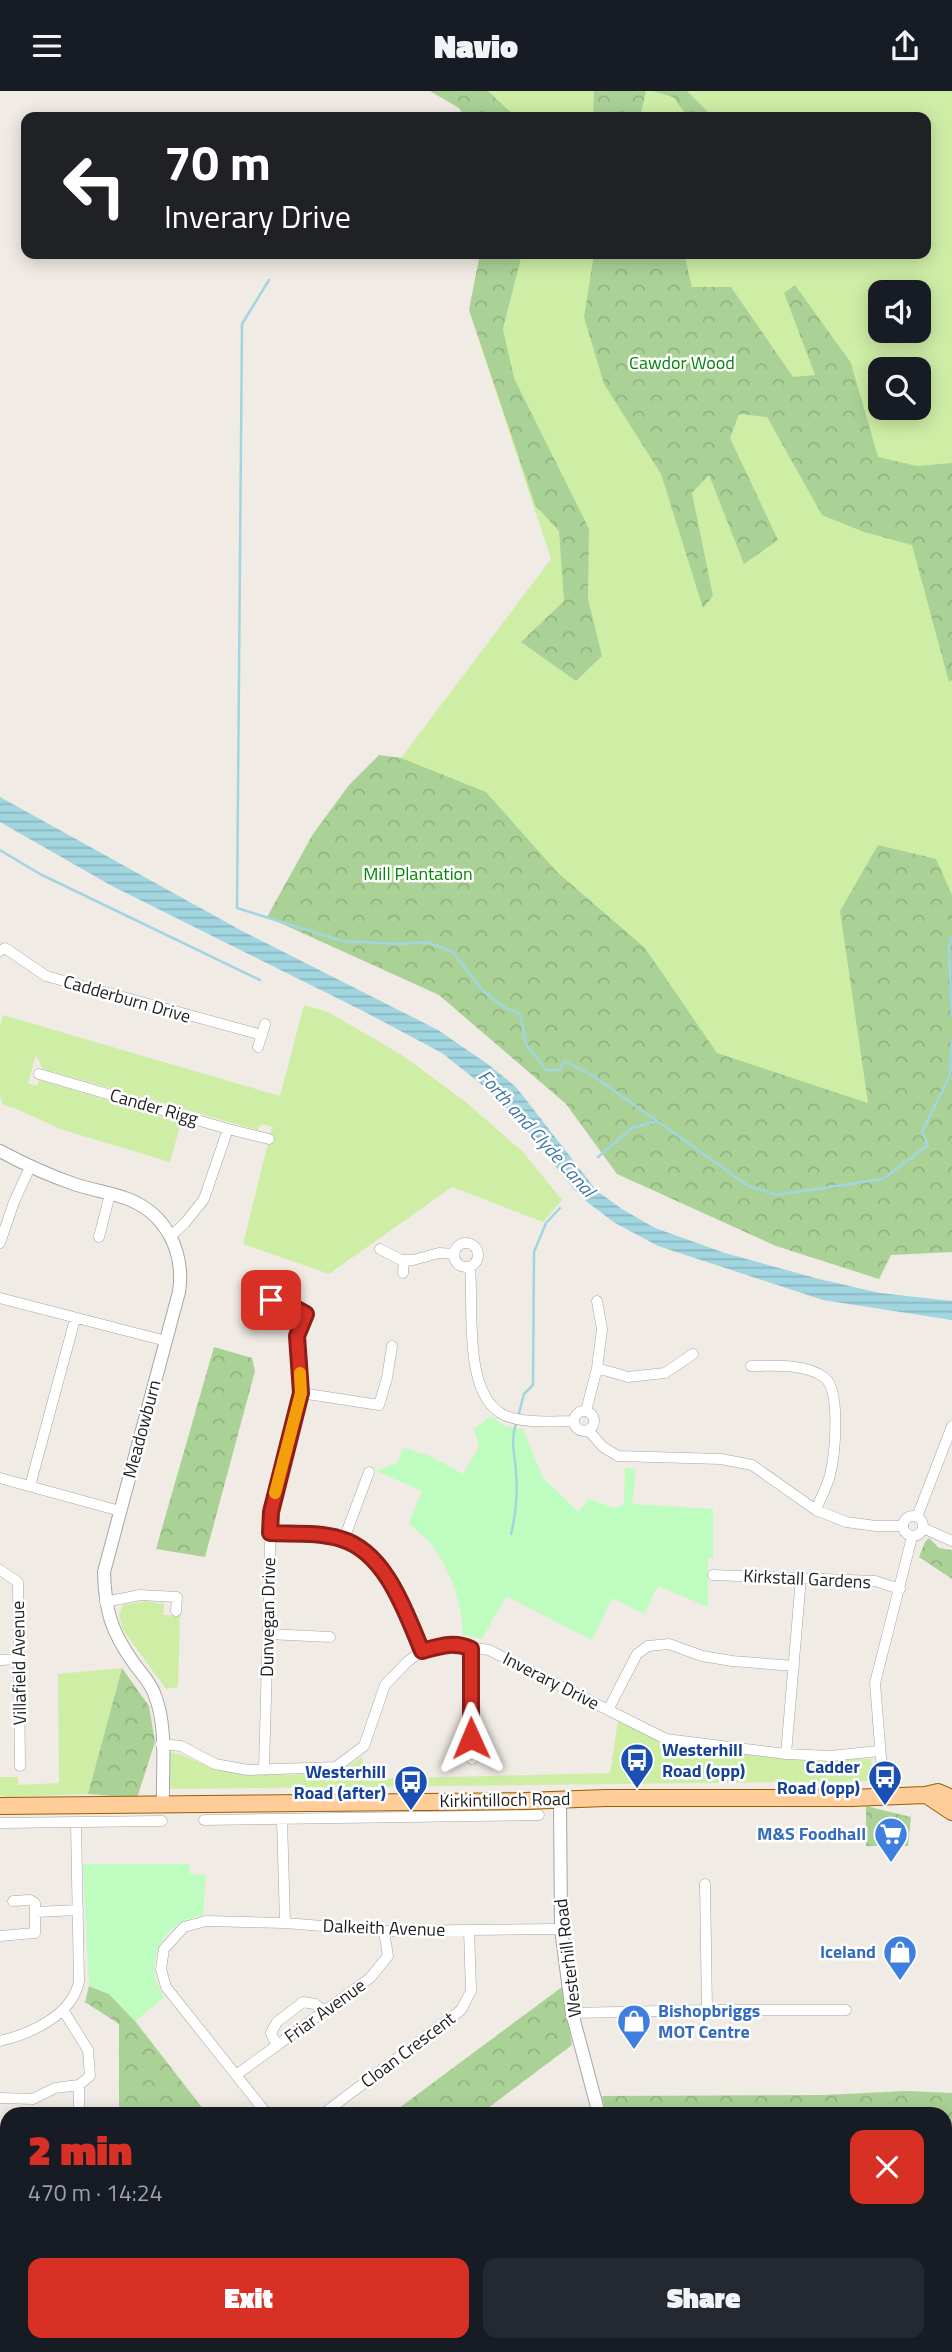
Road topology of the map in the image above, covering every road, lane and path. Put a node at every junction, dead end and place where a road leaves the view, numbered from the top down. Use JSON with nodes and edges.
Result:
{"nodes":[{"id":1,"x":1,"y":948,"type":"edge"},
{"id":2,"x":258,"y":1047,"type":"dead end"},
{"id":3,"x":39,"y":1074,"type":"dead end"},
{"id":4,"x":228,"y":1129,"type":"junction"},
{"id":5,"x":270,"y":1139,"type":"dead end"},
{"id":6,"x":0,"y":1151,"type":"edge"},
{"id":7,"x":30,"y":1167,"type":"junction"},
{"id":8,"x":110,"y":1194,"type":"junction"},
{"id":9,"x":171,"y":1235,"type":"junction"},
{"id":10,"x":99,"y":1237,"type":"dead end"},
{"id":11,"x":0,"y":1243,"type":"edge"},
{"id":12,"x":380,"y":1249,"type":"dead end"},
{"id":13,"x":454,"y":1254,"type":"junction"},
{"id":14,"x":404,"y":1260,"type":"junction"},
{"id":15,"x":470,"y":1267,"type":"junction"},
{"id":16,"x":403,"y":1273,"type":"dead end"},
{"id":17,"x":256,"y":1297,"type":"dead end"},
{"id":18,"x":0,"y":1299,"type":"edge"},
{"id":19,"x":597,"y":1301,"type":"dead end"},
{"id":20,"x":75,"y":1319,"type":"junction"},
{"id":21,"x":166,"y":1342,"type":"junction"},
{"id":22,"x":393,"y":1346,"type":"dead end"},
{"id":23,"x":694,"y":1354,"type":"dead end"},
{"id":24,"x":751,"y":1366,"type":"dead end"},
{"id":25,"x":597,"y":1368,"type":"junction"},
{"id":26,"x":301,"y":1393,"type":"junction"},
{"id":27,"x":586,"y":1411,"type":"junction"},
{"id":28,"x":574,"y":1421,"type":"junction"},
{"id":29,"x":952,"y":1426,"type":"edge"},
{"id":30,"x":588,"y":1430,"type":"junction"},
{"id":31,"x":369,"y":1472,"type":"dead end"},
{"id":32,"x":0,"y":1478,"type":"edge"},
{"id":33,"x":30,"y":1486,"type":"junction"},
{"id":34,"x":816,"y":1510,"type":"junction"},
{"id":35,"x":120,"y":1511,"type":"junction"},
{"id":36,"x":917,"y":1517,"type":"junction"},
{"id":37,"x":902,"y":1526,"type":"junction"},
{"id":38,"x":923,"y":1528,"type":"junction"},
{"id":39,"x":270,"y":1533,"type":"junction"},
{"id":40,"x":912,"y":1537,"type":"junction"},
{"id":41,"x":344,"y":1539,"type":"junction"},
{"id":42,"x":952,"y":1541,"type":"edge"},
{"id":43,"x":0,"y":1570,"type":"edge"},
{"id":44,"x":713,"y":1575,"type":"dead end"},
{"id":45,"x":801,"y":1578,"type":"junction"},
{"id":46,"x":900,"y":1589,"type":"junction"},
{"id":47,"x":105,"y":1602,"type":"junction"},
{"id":48,"x":176,"y":1611,"type":"dead end"},
{"id":49,"x":268,"y":1634,"type":"junction"},
{"id":50,"x":330,"y":1637,"type":"dead end"},
{"id":51,"x":471,"y":1649,"type":"junction"},
{"id":52,"x":422,"y":1651,"type":"junction"},
{"id":53,"x":20,"y":1659,"type":"junction"},
{"id":54,"x":0,"y":1660,"type":"edge"},
{"id":55,"x":794,"y":1666,"type":"junction"},
{"id":56,"x":608,"y":1710,"type":"junction"},
{"id":57,"x":162,"y":1744,"type":"junction"},
{"id":58,"x":879,"y":1751,"type":"junction"},
{"id":59,"x":786,"y":1753,"type":"junction"},
{"id":60,"x":472,"y":1759,"type":"dead end"},
{"id":61,"x":20,"y":1766,"type":"dead end"},
{"id":62,"x":264,"y":1770,"type":"junction"},
{"id":63,"x":884,"y":1795,"type":"junction"},
{"id":64,"x":925,"y":1795,"type":"junction"},
{"id":65,"x":952,"y":1798,"type":"edge"},
{"id":66,"x":560,"y":1800,"type":"junction"},
{"id":67,"x":0,"y":1806,"type":"edge"},
{"id":68,"x":952,"y":1812,"type":"edge"},
{"id":69,"x":162,"y":1813,"type":"junction"},
{"id":70,"x":539,"y":1815,"type":"dead end"},
{"id":71,"x":282,"y":1819,"type":"junction"},
{"id":72,"x":204,"y":1820,"type":"dead end"},
{"id":73,"x":0,"y":1823,"type":"edge"},
{"id":74,"x":76,"y":1824,"type":"junction"},
{"id":75,"x":705,"y":1884,"type":"dead end"},
{"id":76,"x":13,"y":1901,"type":"dead end"},
{"id":77,"x":78,"y":1910,"type":"junction"},
{"id":78,"x":35,"y":1912,"type":"junction"},
{"id":79,"x":285,"y":1923,"type":"junction"},
{"id":80,"x":561,"y":1929,"type":"junction"},
{"id":81,"x":469,"y":1930,"type":"junction"},
{"id":82,"x":384,"y":1931,"type":"junction"},
{"id":83,"x":0,"y":1935,"type":"edge"},
{"id":84,"x":63,"y":2010,"type":"junction"},
{"id":85,"x":707,"y":2010,"type":"junction"},
{"id":86,"x":846,"y":2010,"type":"dead end"},
{"id":87,"x":324,"y":2011,"type":"junction"},
{"id":88,"x":572,"y":2013,"type":"junction"},
{"id":89,"x":0,"y":2041,"type":"edge"},
{"id":90,"x":277,"y":2046,"type":"junction"},
{"id":91,"x":236,"y":2075,"type":"junction"},
{"id":92,"x":79,"y":2085,"type":"junction"},
{"id":93,"x":0,"y":2098,"type":"edge"},
{"id":94,"x":79,"y":2107,"type":"edge"},
{"id":95,"x":261,"y":2107,"type":"edge"},
{"id":96,"x":332,"y":2107,"type":"edge"},
{"id":97,"x":597,"y":2107,"type":"edge"}],
"edges":[{"from":1,"to":2,"type":"street","name":"Cadderburn Drive"},
{"from":3,"to":4,"type":"street","name":"Cander Rigg"},
{"from":4,"to":5,"type":"street","name":"Cander Rigg"},
{"from":4,"to":9,"type":"street"},
{"from":6,"to":7,"type":"street","name":"Meadowburn"},
{"from":7,"to":8,"type":"street","name":"Meadowburn"},
{"from":7,"to":11,"type":"street"},
{"from":8,"to":9,"type":"street","name":"Meadowburn"},
{"from":8,"to":10,"type":"street"},
{"from":9,"to":21,"type":"street","name":"Meadowburn"},
{"from":12,"to":14,"type":"street"},
{"from":13,"to":14,"type":"street"},
{"from":13,"to":15,"type":"street"},
{"from":13,"to":15,"type":"street"},
{"from":14,"to":16,"type":"street"},
{"from":15,"to":28,"type":"street"},
{"from":17,"to":26,"type":"street","name":"Dunvegan Drive"},
{"from":18,"to":20,"type":"street"},
{"from":19,"to":25,"type":"street"},
{"from":20,"to":21,"type":"street"},
{"from":20,"to":33,"type":"street"},
{"from":21,"to":35,"type":"street","name":"Meadowburn"},
{"from":22,"to":26,"type":"street"},
{"from":23,"to":25,"type":"street"},
{"from":24,"to":34,"type":"street"},
{"from":25,"to":27,"type":"street"},
{"from":26,"to":39,"type":"street","name":"Dunvegan Drive"},
{"from":27,"to":28,"type":"street"},
{"from":27,"to":30,"type":"street"},
{"from":28,"to":30,"type":"street"},
{"from":29,"to":36,"type":"street"},
{"from":30,"to":34,"type":"street"},
{"from":31,"to":41,"type":"street"},
{"from":32,"to":33,"type":"street"},
{"from":33,"to":35,"type":"street"},
{"from":34,"to":37,"type":"street"},
{"from":35,"to":47,"type":"street","name":"Meadowburn"},
{"from":36,"to":37,"type":"street"},
{"from":36,"to":38,"type":"street"},
{"from":37,"to":40,"type":"street"},
{"from":38,"to":40,"type":"street"},
{"from":38,"to":42,"type":"street"},
{"from":39,"to":41,"type":"street"},
{"from":39,"to":49,"type":"street","name":"Dunvegan Drive"},
{"from":40,"to":46,"type":"street"},
{"from":41,"to":52,"type":"street"},
{"from":43,"to":53,"type":"street","name":"Villafield Avenue"},
{"from":44,"to":45,"type":"street","name":"Kirkstall Gardens"},
{"from":45,"to":46,"type":"street","name":"Kirkstall Gardens"},
{"from":45,"to":55,"type":"street"},
{"from":46,"to":58,"type":"street"},
{"from":47,"to":48,"type":"street"},
{"from":47,"to":57,"type":"street","name":"Meadowburn"},
{"from":49,"to":50,"type":"street"},
{"from":49,"to":62,"type":"street","name":"Dunvegan Drive"},
{"from":51,"to":52,"type":"street","name":"Inverary Drive"},
{"from":51,"to":56,"type":"street","name":"Inverary Drive"},
{"from":51,"to":60,"type":"street"},
{"from":52,"to":62,"type":"street"},
{"from":53,"to":54,"type":"street"},
{"from":53,"to":61,"type":"street","name":"Villafield Avenue"},
{"from":55,"to":56,"type":"street"},
{"from":55,"to":59,"type":"street"},
{"from":56,"to":59,"type":"street","name":"Inverary Drive"},
{"from":57,"to":62,"type":"street"},
{"from":57,"to":69,"type":"street","name":"Meadowburn"},
{"from":58,"to":59,"type":"street","name":"Inverary Drive"},
{"from":58,"to":63,"type":"street"},
{"from":63,"to":64,"type":"main road","name":"Kirkintilloch Road"},
{"from":63,"to":66,"type":"main road","name":"Kirkintilloch Road"},
{"from":64,"to":65,"type":"main road","name":"Kirkintilloch Road"},
{"from":64,"to":68,"type":"main road"},
{"from":66,"to":69,"type":"main road","name":"Kirkintilloch Road"},
{"from":66,"to":80,"type":"street","name":"Westerhill Road"},
{"from":67,"to":69,"type":"main road","name":"Kirkintilloch Road"},
{"from":69,"to":74,"type":"street","name":"Kirkintilloch Road"},
{"from":70,"to":71,"type":"street"},
{"from":71,"to":72,"type":"street"},
{"from":71,"to":79,"type":"street"},
{"from":73,"to":74,"type":"street","name":"Kirkintilloch Road"},
{"from":74,"to":77,"type":"street"},
{"from":75,"to":85,"type":"street"},
{"from":76,"to":78,"type":"street"},
{"from":77,"to":78,"type":"street"},
{"from":77,"to":84,"type":"street"},
{"from":78,"to":83,"type":"street"},
{"from":79,"to":82,"type":"street","name":"Dalkeith Avenue"},
{"from":79,"to":91,"type":"street","name":"Dalkeith Avenue"},
{"from":80,"to":81,"type":"street","name":"Dalkeith Avenue"},
{"from":80,"to":88,"type":"street","name":"Westerhill Road"},
{"from":81,"to":82,"type":"street","name":"Dalkeith Avenue"},
{"from":81,"to":96,"type":"street","name":"Cloan Crescent"},
{"from":82,"to":87,"type":"street","name":"Friar Avenue"},
{"from":84,"to":89,"type":"street"},
{"from":84,"to":92,"type":"street"},
{"from":85,"to":86,"type":"street"},
{"from":85,"to":88,"type":"street"},
{"from":87,"to":90,"type":"street","name":"Friar Avenue"},
{"from":87,"to":90,"type":"street"},
{"from":88,"to":97,"type":"street","name":"Westerhill Road"},
{"from":90,"to":91,"type":"street","name":"Friar Avenue"},
{"from":91,"to":95,"type":"street"},
{"from":92,"to":93,"type":"street"},
{"from":92,"to":94,"type":"street"}]}
